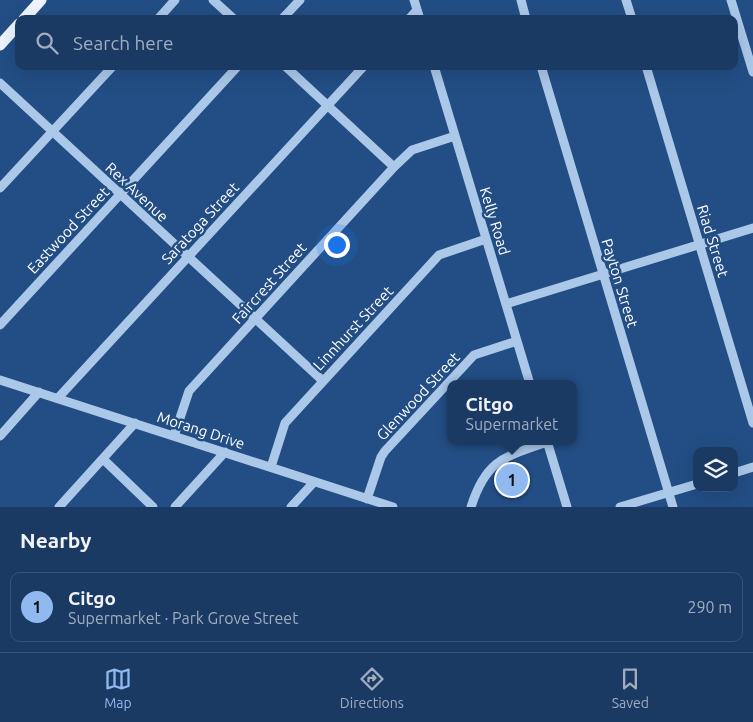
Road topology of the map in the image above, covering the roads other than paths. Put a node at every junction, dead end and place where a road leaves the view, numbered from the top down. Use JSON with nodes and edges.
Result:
{"nodes":[{"id":1,"x":41,"y":0,"type":"edge"},
{"id":2,"x":176,"y":0,"type":"edge"},
{"id":3,"x":213,"y":0,"type":"edge"},
{"id":4,"x":300,"y":0,"type":"edge"},
{"id":5,"x":414,"y":0,"type":"edge"},
{"id":6,"x":521,"y":0,"type":"edge"},
{"id":7,"x":626,"y":0,"type":"edge"},
{"id":8,"x":731,"y":0,"type":"edge"},
{"id":9,"x":419,"y":14,"type":"edge"},
{"id":10,"x":28,"y":15,"type":"edge"},
{"id":11,"x":162,"y":15,"type":"edge"},
{"id":12,"x":230,"y":15,"type":"edge"},
{"id":13,"x":286,"y":15,"type":"edge"},
{"id":14,"x":525,"y":15,"type":"edge"},
{"id":15,"x":631,"y":15,"type":"edge"},
{"id":16,"x":736,"y":15,"type":"edge"},
{"id":17,"x":738,"y":23,"type":"edge"},
{"id":18,"x":15,"y":28,"type":"edge"},
{"id":19,"x":0,"y":45,"type":"edge"},
{"id":20,"x":109,"y":70,"type":"edge"},
{"id":21,"x":234,"y":70,"type":"edge"},
{"id":22,"x":289,"y":70,"type":"edge"},
{"id":23,"x":360,"y":70,"type":"edge"},
{"id":24,"x":435,"y":70,"type":"edge"},
{"id":25,"x":542,"y":70,"type":"edge"},
{"id":26,"x":647,"y":70,"type":"edge"},
{"id":27,"x":753,"y":72,"type":"edge"},
{"id":28,"x":0,"y":83,"type":"edge"},
{"id":29,"x":328,"y":105,"type":"junction"},
{"id":30,"x":52,"y":132,"type":"junction"},
{"id":31,"x":455,"y":136,"type":"junction"},
{"id":32,"x":394,"y":167,"type":"junction"},
{"id":33,"x":0,"y":188,"type":"edge"},
{"id":34,"x":120,"y":194,"type":"junction"},
{"id":35,"x":753,"y":228,"type":"edge"},
{"id":36,"x":486,"y":239,"type":"junction"},
{"id":37,"x":699,"y":245,"type":"junction"},
{"id":38,"x":187,"y":257,"type":"junction"},
{"id":39,"x":603,"y":274,"type":"junction"},
{"id":40,"x":506,"y":304,"type":"junction"},
{"id":41,"x":255,"y":319,"type":"junction"},
{"id":42,"x":0,"y":325,"type":"edge"},
{"id":43,"x":517,"y":341,"type":"junction"},
{"id":44,"x":0,"y":380,"type":"edge"},
{"id":45,"x":451,"y":380,"type":"edge"},
{"id":46,"x":529,"y":380,"type":"edge"},
{"id":47,"x":323,"y":381,"type":"junction"},
{"id":48,"x":447,"y":384,"type":"edge"},
{"id":49,"x":39,"y":392,"type":"junction"},
{"id":50,"x":58,"y":398,"type":"junction"},
{"id":51,"x":135,"y":423,"type":"junction"},
{"id":52,"x":753,"y":423,"type":"edge"},
{"id":53,"x":0,"y":436,"type":"edge"},
{"id":54,"x":174,"y":436,"type":"junction"},
{"id":55,"x":536,"y":445,"type":"edge"},
{"id":56,"x":548,"y":445,"type":"edge"},
{"id":57,"x":224,"y":452,"type":"junction"},
{"id":58,"x":102,"y":459,"type":"junction"},
{"id":59,"x":753,"y":467,"type":"edge"},
{"id":60,"x":271,"y":468,"type":"junction"},
{"id":61,"x":738,"y":472,"type":"edge"},
{"id":62,"x":314,"y":482,"type":"junction"},
{"id":63,"x":693,"y":485,"type":"edge"},
{"id":64,"x":669,"y":492,"type":"junction"},
{"id":65,"x":367,"y":499,"type":"junction"},
{"id":66,"x":59,"y":507,"type":"edge"},
{"id":67,"x":153,"y":507,"type":"edge"},
{"id":68,"x":175,"y":507,"type":"edge"},
{"id":69,"x":291,"y":507,"type":"edge"},
{"id":70,"x":393,"y":507,"type":"edge"},
{"id":71,"x":471,"y":507,"type":"edge"},
{"id":72,"x":567,"y":507,"type":"edge"},
{"id":73,"x":620,"y":507,"type":"edge"},
{"id":74,"x":673,"y":507,"type":"edge"}],
"edges":[{"from":1,"to":10,"type":"main road"},
{"from":2,"to":11,"type":"street"},
{"from":3,"to":12,"type":"street"},
{"from":4,"to":13,"type":"street"},
{"from":5,"to":9,"type":"street"},
{"from":6,"to":14,"type":"street"},
{"from":7,"to":15,"type":"street"},
{"from":8,"to":16,"type":"street"},
{"from":17,"to":27,"type":"street"},
{"from":18,"to":19,"type":"main road"},
{"from":20,"to":30,"type":"street"},
{"from":21,"to":34,"type":"street","name":"Eastwood Street"},
{"from":22,"to":29,"type":"street"},
{"from":23,"to":29,"type":"street","name":"Saratoga Street"},
{"from":24,"to":31,"type":"street","name":"Kelly Road"},
{"from":25,"to":39,"type":"street","name":"Payton Street"},
{"from":26,"to":37,"type":"street","name":"Riad Street"},
{"from":28,"to":30,"type":"street","name":"Rex Avenue"},
{"from":29,"to":32,"type":"street"},
{"from":29,"to":38,"type":"street","name":"Saratoga Street"},
{"from":30,"to":33,"type":"street"},
{"from":30,"to":34,"type":"street","name":"Rex Avenue"},
{"from":31,"to":32,"type":"street","name":"Faircrest Street"},
{"from":31,"to":36,"type":"street","name":"Kelly Road"},
{"from":32,"to":41,"type":"street","name":"Faircrest Street"},
{"from":34,"to":38,"type":"street","name":"Rex Avenue"},
{"from":34,"to":42,"type":"street","name":"Eastwood Street"},
{"from":35,"to":37,"type":"street"},
{"from":36,"to":40,"type":"street","name":"Kelly Road"},
{"from":36,"to":47,"type":"street","name":"Linnhurst Street"},
{"from":37,"to":39,"type":"street"},
{"from":37,"to":52,"type":"street","name":"Riad Street"},
{"from":38,"to":41,"type":"street","name":"Rex Avenue"},
{"from":38,"to":50,"type":"street","name":"Saratoga Street"},
{"from":39,"to":40,"type":"street"},
{"from":39,"to":64,"type":"street","name":"Payton Street"},
{"from":40,"to":43,"type":"street","name":"Kelly Road"},
{"from":41,"to":47,"type":"street","name":"Rex Avenue"},
{"from":41,"to":54,"type":"street","name":"Faircrest Street"},
{"from":43,"to":45,"type":"street","name":"Glenwood Street"},
{"from":43,"to":46,"type":"street","name":"Kelly Road"},
{"from":44,"to":49,"type":"street","name":"Morang Drive"},
{"from":47,"to":60,"type":"street","name":"Linnhurst Street"},
{"from":48,"to":65,"type":"street","name":"Glenwood Street"},
{"from":49,"to":50,"type":"street","name":"Morang Drive"},
{"from":49,"to":53,"type":"street"},
{"from":50,"to":51,"type":"street","name":"Morang Drive"},
{"from":51,"to":54,"type":"street","name":"Morang Drive"},
{"from":51,"to":58,"type":"street"},
{"from":54,"to":57,"type":"street","name":"Morang Drive"},
{"from":55,"to":71,"type":"street"},
{"from":56,"to":72,"type":"street"},
{"from":57,"to":60,"type":"street","name":"Morang Drive"},
{"from":57,"to":68,"type":"street"},
{"from":58,"to":66,"type":"street"},
{"from":58,"to":67,"type":"street"},
{"from":59,"to":61,"type":"street"},
{"from":60,"to":62,"type":"street","name":"Morang Drive"},
{"from":62,"to":65,"type":"street","name":"Morang Drive"},
{"from":62,"to":69,"type":"street"},
{"from":63,"to":64,"type":"street"},
{"from":64,"to":73,"type":"street"},
{"from":64,"to":74,"type":"street","name":"Payton Street"},
{"from":65,"to":70,"type":"street","name":"Morang Drive"}]}
